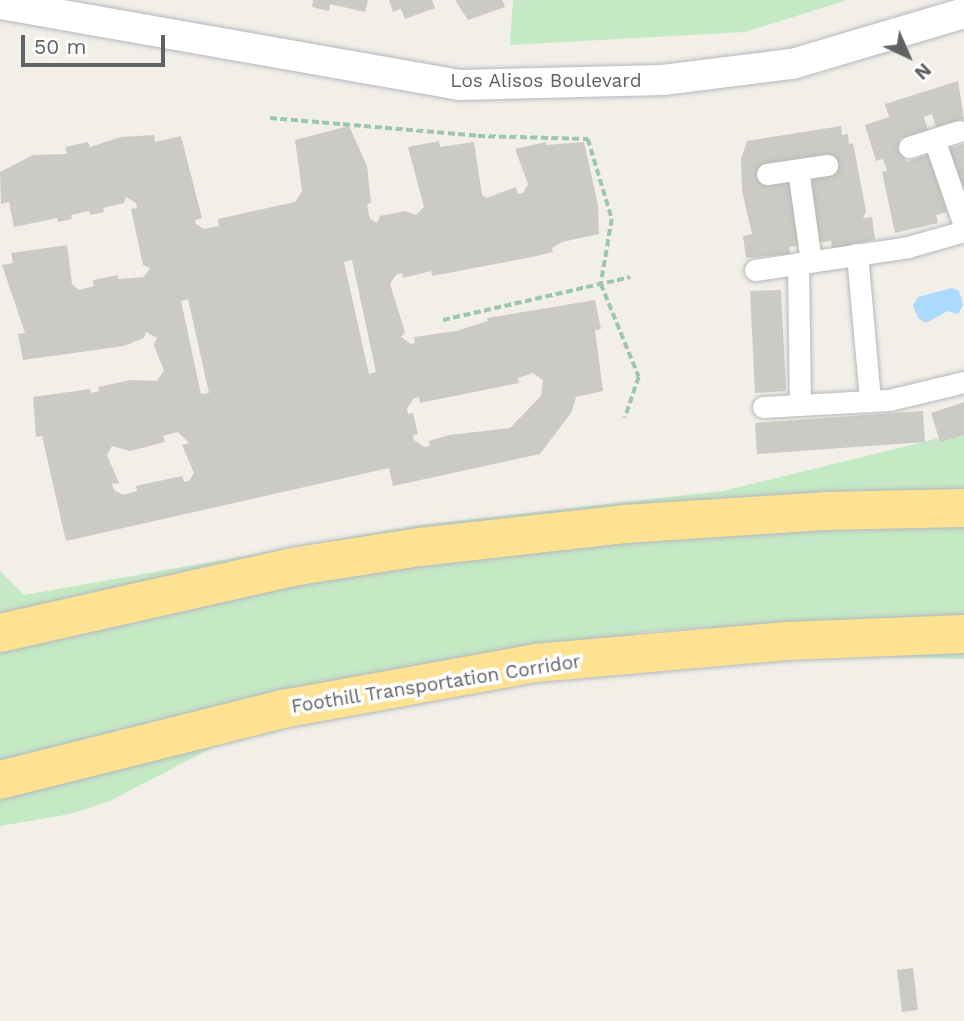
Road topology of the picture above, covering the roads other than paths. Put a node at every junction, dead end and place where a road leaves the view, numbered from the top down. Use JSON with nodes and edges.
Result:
{"nodes":[{"id":1,"x":0,"y":4,"type":"edge"},
{"id":2,"x":964,"y":13,"type":"edge"},
{"id":3,"x":959,"y":131,"type":"dead end"},
{"id":4,"x":934,"y":139,"type":"junction"},
{"id":5,"x":909,"y":147,"type":"dead end"},
{"id":6,"x":827,"y":165,"type":"dead end"},
{"id":7,"x":798,"y":170,"type":"junction"},
{"id":8,"x":767,"y":174,"type":"dead end"},
{"id":9,"x":964,"y":225,"type":"edge"},
{"id":10,"x":964,"y":231,"type":"edge"},
{"id":11,"x":857,"y":254,"type":"junction"},
{"id":12,"x":804,"y":262,"type":"junction"},
{"id":13,"x":755,"y":270,"type":"dead end"},
{"id":14,"x":964,"y":382,"type":"edge"},
{"id":15,"x":870,"y":401,"type":"junction"},
{"id":16,"x":800,"y":405,"type":"junction"},
{"id":17,"x":763,"y":407,"type":"dead end"},
{"id":18,"x":964,"y":508,"type":"edge"},
{"id":19,"x":0,"y":634,"type":"edge"},
{"id":20,"x":964,"y":634,"type":"edge"},
{"id":21,"x":0,"y":780,"type":"edge"}],
"edges":[{"from":1,"to":2,"type":"main road","name":"Los Alisos Boulevard"},
{"from":3,"to":4,"type":"street"},
{"from":4,"to":5,"type":"street"},
{"from":4,"to":9,"type":"street"},
{"from":6,"to":7,"type":"street"},
{"from":7,"to":8,"type":"street"},
{"from":7,"to":12,"type":"street"},
{"from":10,"to":11,"type":"street"},
{"from":11,"to":12,"type":"street"},
{"from":11,"to":15,"type":"street"},
{"from":12,"to":13,"type":"street"},
{"from":12,"to":16,"type":"street"},
{"from":14,"to":15,"type":"street"},
{"from":15,"to":16,"type":"street"},
{"from":16,"to":17,"type":"street"},
{"from":18,"to":19,"type":"highway"},
{"from":20,"to":21,"type":"highway","name":"Foothill Transportation Corridor"}]}
